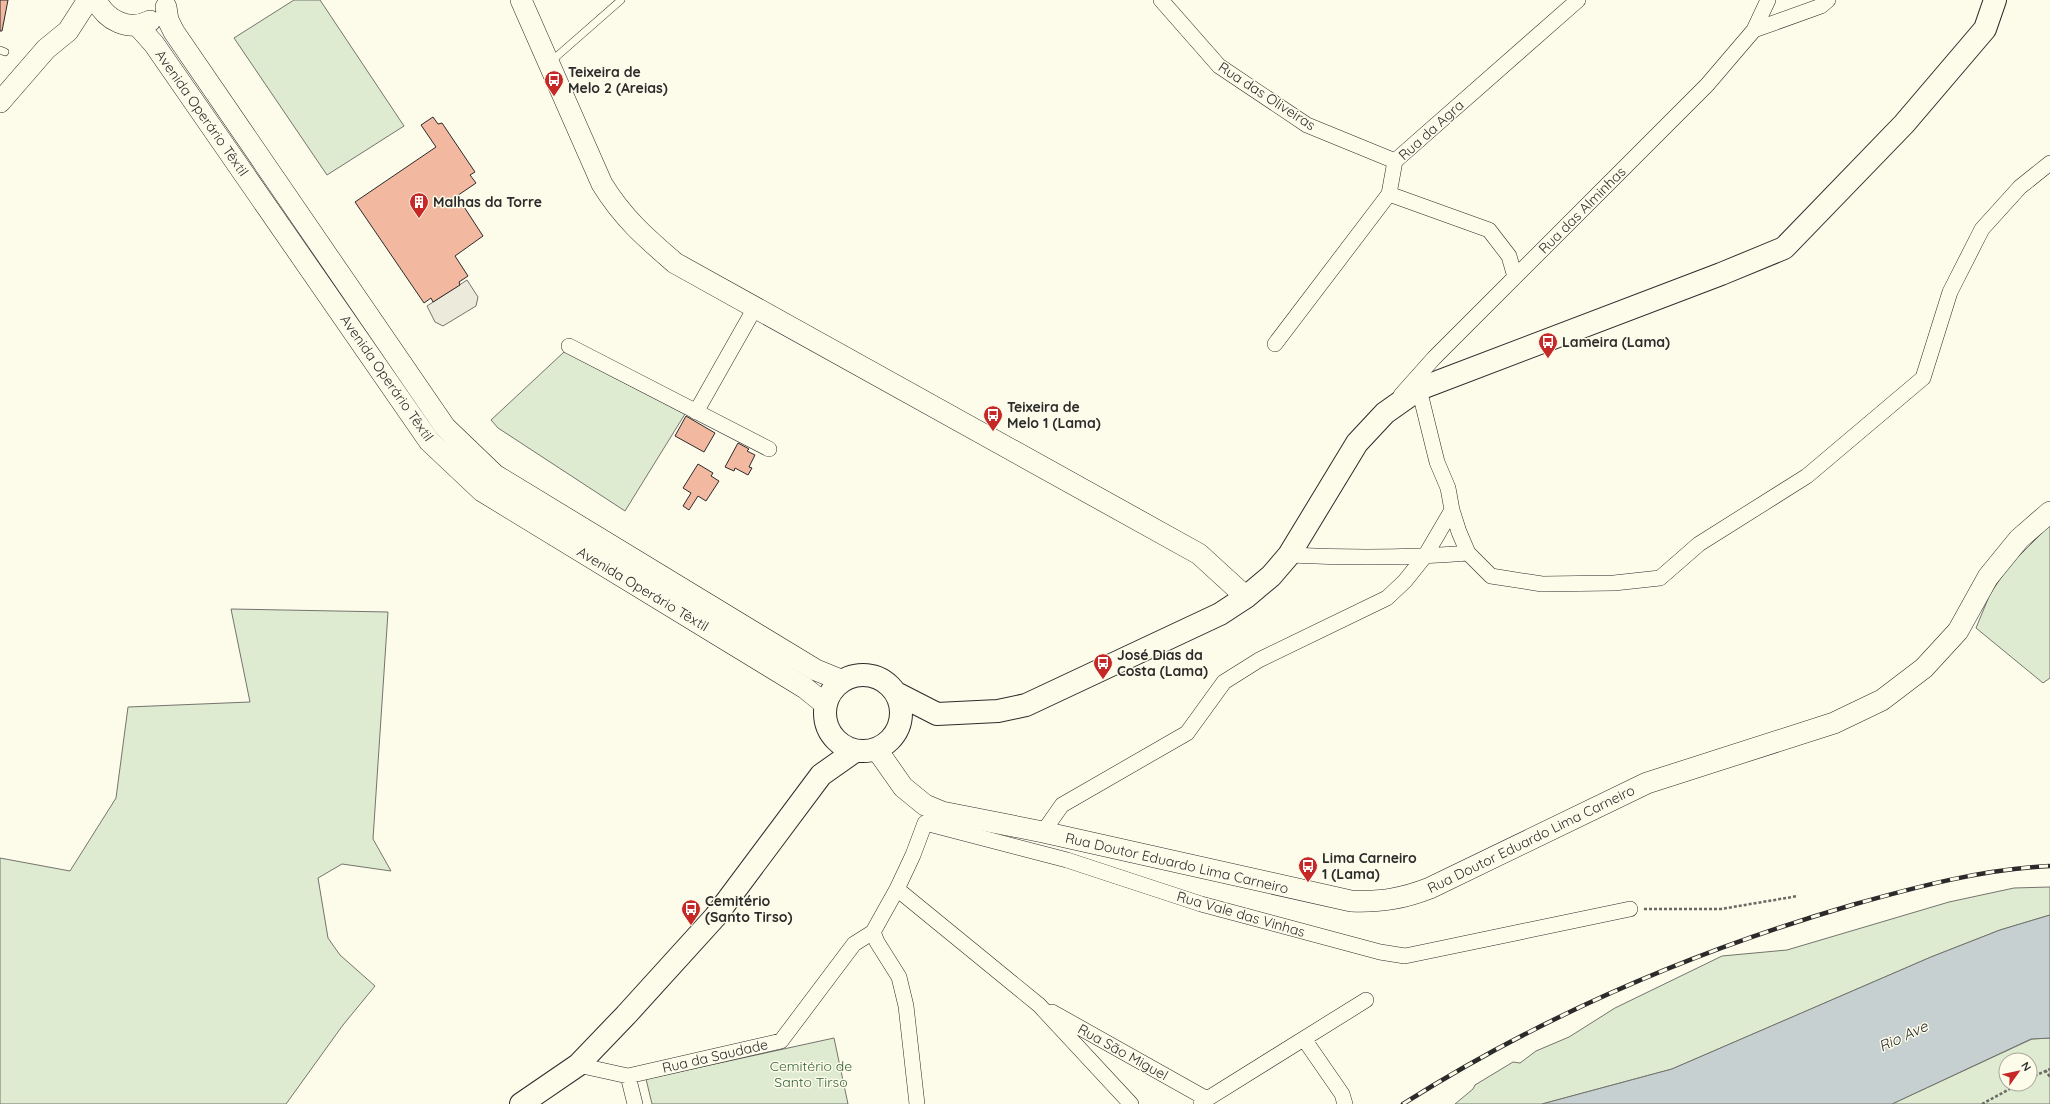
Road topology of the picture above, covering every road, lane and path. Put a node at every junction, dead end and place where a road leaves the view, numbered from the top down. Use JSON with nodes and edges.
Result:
{"nodes":[{"id":1,"x":88,"y":0,"type":"edge"},
{"id":2,"x":521,"y":0,"type":"edge"},
{"id":3,"x":621,"y":0,"type":"edge"},
{"id":4,"x":1161,"y":0,"type":"edge"},
{"id":5,"x":1578,"y":0,"type":"edge"},
{"id":6,"x":1768,"y":0,"type":"edge"},
{"id":7,"x":1828,"y":0,"type":"edge"},
{"id":8,"x":1995,"y":0,"type":"edge"},
{"id":9,"x":167,"y":3,"type":"edge"},
{"id":10,"x":102,"y":8,"type":"edge"},
{"id":11,"x":137,"y":26,"type":"junction"},
{"id":12,"x":1754,"y":30,"type":"junction"},
{"id":13,"x":68,"y":31,"type":"junction"},
{"id":14,"x":548,"y":62,"type":"junction"},
{"id":15,"x":0,"y":102,"type":"edge"},
{"id":16,"x":1395,"y":161,"type":"junction"},
{"id":17,"x":2050,"y":163,"type":"edge"},
{"id":18,"x":1389,"y":194,"type":"junction"},
{"id":19,"x":1515,"y":277,"type":"junction"},
{"id":20,"x":756,"y":306,"type":"junction"},
{"id":21,"x":1275,"y":344,"type":"dead end"},
{"id":22,"x":569,"y":346,"type":"dead end"},
{"id":23,"x":1419,"y":389,"type":"junction"},
{"id":24,"x":696,"y":412,"type":"junction"},
{"id":25,"x":1385,"y":413,"type":"junction"},
{"id":26,"x":769,"y":450,"type":"dead end"},
{"id":27,"x":1452,"y":510,"type":"junction"},
{"id":28,"x":2050,"y":512,"type":"edge"},
{"id":29,"x":1468,"y":553,"type":"junction"},
{"id":30,"x":1289,"y":555,"type":"junction"},
{"id":31,"x":1425,"y":556,"type":"junction"},
{"id":32,"x":1246,"y":597,"type":"junction"},
{"id":33,"x":843,"y":681,"type":"junction"},
{"id":34,"x":896,"y":693,"type":"junction"},
{"id":35,"x":826,"y":705,"type":"junction"},
{"id":36,"x":937,"y":714,"type":"junction"},
{"id":37,"x":831,"y":734,"type":"junction"},
{"id":38,"x":895,"y":736,"type":"junction"},
{"id":39,"x":877,"y":750,"type":"junction"},
{"id":40,"x":855,"y":751,"type":"junction"},
{"id":41,"x":821,"y":776,"type":"junction"},
{"id":42,"x":1043,"y":832,"type":"junction"},
{"id":43,"x":897,"y":889,"type":"junction"},
{"id":44,"x":1798,"y":896,"type":"dead end"},
{"id":45,"x":1630,"y":909,"type":"joint"},
{"id":46,"x":873,"y":932,"type":"junction"},
{"id":47,"x":1366,"y":1000,"type":"dead end"},
{"id":48,"x":1039,"y":1005,"type":"junction"},
{"id":49,"x":1304,"y":1039,"type":"junction"},
{"id":50,"x":578,"y":1064,"type":"junction"},
{"id":51,"x":2050,"y":1069,"type":"edge"},
{"id":52,"x":2045,"y":1070,"type":"junction"},
{"id":53,"x":2038,"y":1074,"type":"edge"},
{"id":54,"x":628,"y":1076,"type":"junction"},
{"id":55,"x":2050,"y":1077,"type":"edge"},
{"id":56,"x":2004,"y":1092,"type":"edge"},
{"id":57,"x":1204,"y":1101,"type":"edge"},
{"id":58,"x":521,"y":1104,"type":"edge"},
{"id":59,"x":635,"y":1104,"type":"edge"},
{"id":60,"x":917,"y":1104,"type":"edge"},
{"id":61,"x":1131,"y":1104,"type":"edge"},
{"id":62,"x":1345,"y":1104,"type":"edge"},
{"id":63,"x":1982,"y":1104,"type":"edge"}],
"edges":[{"from":1,"to":13,"type":"street"},
{"from":2,"to":14,"type":"street"},
{"from":3,"to":14,"type":"lane"},
{"from":4,"to":16,"type":"street","name":"Rua das Oliveiras"},
{"from":5,"to":16,"type":"street","name":"Rua da Agra"},
{"from":6,"to":12,"type":"street","name":"Rua das Alminhas"},
{"from":7,"to":12,"type":"street"},
{"from":8,"to":23,"type":"main road"},
{"from":9,"to":11,"type":"street"},
{"from":9,"to":33,"type":"street","name":"Avenida Operário Têxtil"},
{"from":10,"to":11,"type":"street"},
{"from":10,"to":13,"type":"street"},
{"from":11,"to":35,"type":"street","name":"Avenida Operário Têxtil"},
{"from":12,"to":19,"type":"street","name":"Rua das Alminhas"},
{"from":13,"to":15,"type":"street"},
{"from":14,"to":20,"type":"street"},
{"from":16,"to":18,"type":"street","name":"Rua da Agra"},
{"from":17,"to":29,"type":"street"},
{"from":18,"to":19,"type":"street"},
{"from":18,"to":21,"type":"street","name":"Rua da Agra"},
{"from":19,"to":25,"type":"street","name":"Rua das Alminhas"},
{"from":20,"to":24,"type":"street"},
{"from":20,"to":32,"type":"street"},
{"from":22,"to":24,"type":"street"},
{"from":23,"to":25,"type":"main road"},
{"from":23,"to":27,"type":"street"},
{"from":24,"to":26,"type":"street"},
{"from":25,"to":30,"type":"main road"},
{"from":27,"to":29,"type":"street"},
{"from":27,"to":31,"type":"street"},
{"from":28,"to":42,"type":"street","name":"Rua Doutor Eduardo Lima Carneiro"},
{"from":29,"to":31,"type":"street"},
{"from":30,"to":31,"type":"street"},
{"from":30,"to":32,"type":"main road"},
{"from":31,"to":42,"type":"street"},
{"from":32,"to":36,"type":"main road"},
{"from":33,"to":34,"type":"main road"},
{"from":33,"to":35,"type":"main road"},
{"from":34,"to":36,"type":"main road"},
{"from":34,"to":38,"type":"main road"},
{"from":35,"to":37,"type":"main road"},
{"from":36,"to":38,"type":"main road"},
{"from":37,"to":40,"type":"main road"},
{"from":37,"to":41,"type":"main road"},
{"from":38,"to":39,"type":"main road"},
{"from":39,"to":40,"type":"main road"},
{"from":39,"to":42,"type":"street","name":"Rua Doutor Eduardo Lima Carneiro"},
{"from":40,"to":41,"type":"main road"},
{"from":41,"to":50,"type":"main road"},
{"from":43,"to":45,"type":"street","name":"Rua Vale das Vinhas"},
{"from":43,"to":46,"type":"street","name":"Rua da Saudade"},
{"from":43,"to":48,"type":"street","name":"Rua São Miguel"},
{"from":44,"to":45,"type":"path"},
{"from":46,"to":54,"type":"street","name":"Rua da Saudade"},
{"from":46,"to":60,"type":"street"},
{"from":47,"to":49,"type":"street","name":"Rua São Miguel"},
{"from":48,"to":57,"type":"street","name":"Rua São Miguel"},
{"from":48,"to":61,"type":"street","name":"Rua São Miguel"},
{"from":49,"to":57,"type":"street","name":"Rua São Miguel"},
{"from":49,"to":62,"type":"street"},
{"from":50,"to":54,"type":"street","name":"Rua da Saudade"},
{"from":50,"to":58,"type":"main road"},
{"from":51,"to":52,"type":"path"},
{"from":52,"to":53,"type":"path"},
{"from":52,"to":55,"type":"path"},
{"from":54,"to":59,"type":"street"},
{"from":56,"to":63,"type":"path"}]}
